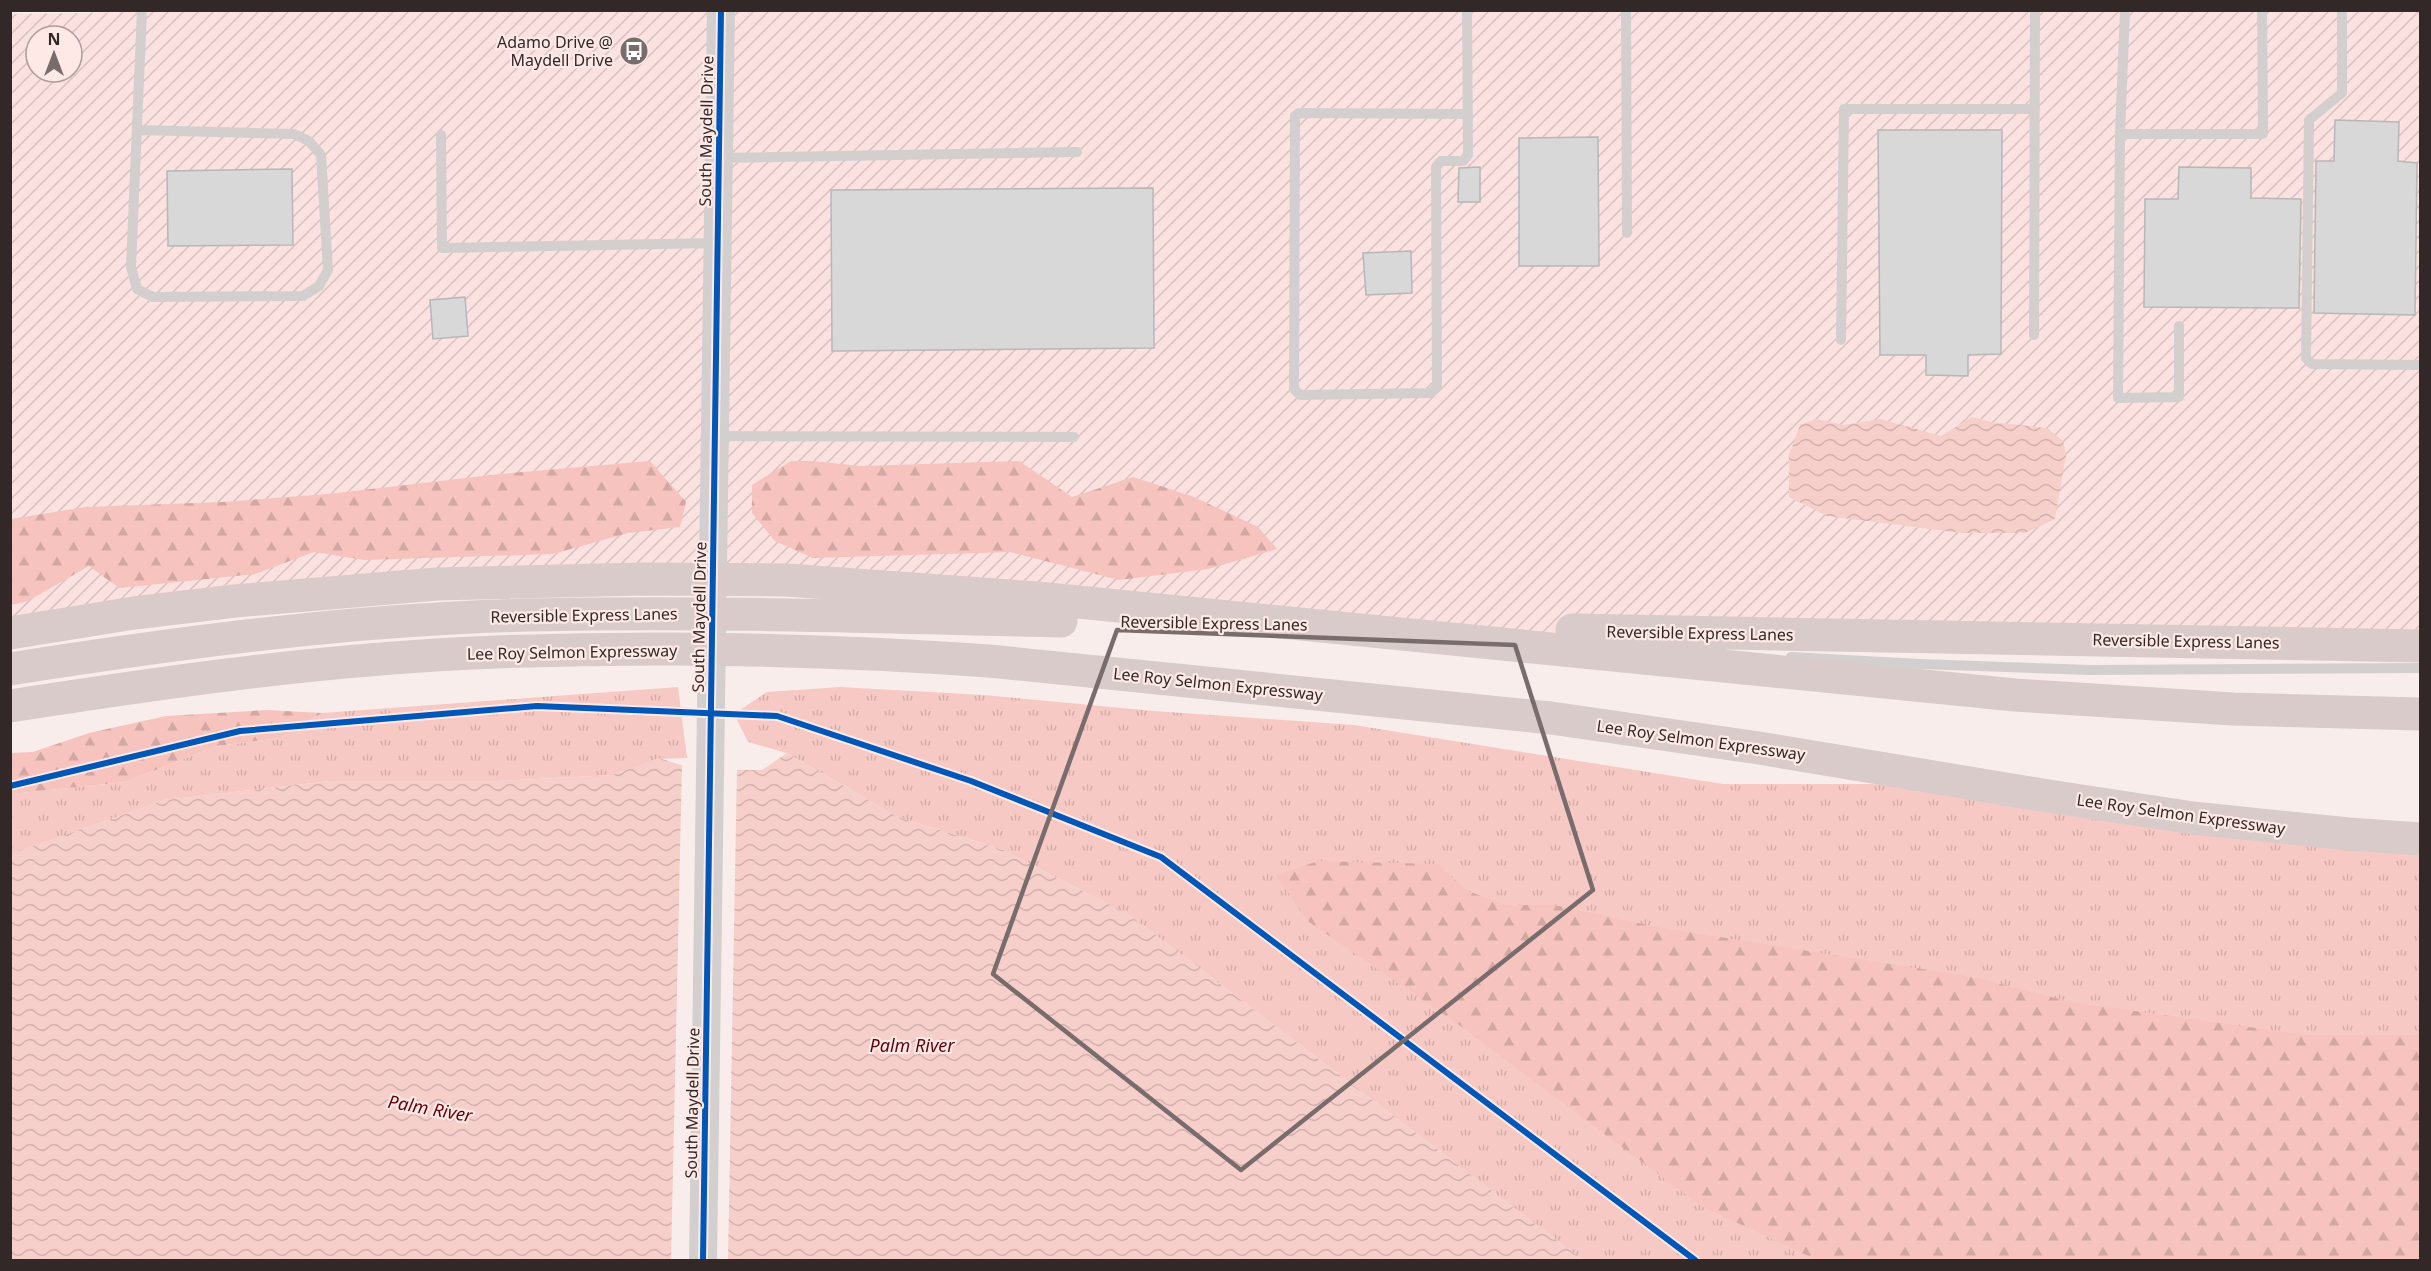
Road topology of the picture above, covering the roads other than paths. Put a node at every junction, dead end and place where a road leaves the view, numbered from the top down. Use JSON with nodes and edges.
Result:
{"nodes":[{"id":1,"x":142,"y":10,"type":"edge"},
{"id":2,"x":721,"y":10,"type":"edge"},
{"id":3,"x":1467,"y":10,"type":"edge"},
{"id":4,"x":1626,"y":10,"type":"edge"},
{"id":5,"x":2035,"y":10,"type":"edge"},
{"id":6,"x":2125,"y":10,"type":"edge"},
{"id":7,"x":2262,"y":10,"type":"edge"},
{"id":8,"x":2342,"y":10,"type":"edge"},
{"id":9,"x":2035,"y":109,"type":"junction"},
{"id":10,"x":1468,"y":114,"type":"junction"},
{"id":11,"x":138,"y":130,"type":"junction"},
{"id":12,"x":2120,"y":134,"type":"junction"},
{"id":13,"x":441,"y":135,"type":"dead end"},
{"id":14,"x":1077,"y":152,"type":"dead end"},
{"id":15,"x":719,"y":158,"type":"junction"},
{"id":16,"x":1627,"y":232,"type":"dead end"},
{"id":17,"x":718,"y":243,"type":"junction"},
{"id":18,"x":2179,"y":326,"type":"dead end"},
{"id":19,"x":2034,"y":335,"type":"dead end"},
{"id":20,"x":1841,"y":340,"type":"dead end"},
{"id":21,"x":2421,"y":365,"type":"edge"},
{"id":22,"x":715,"y":436,"type":"junction"},
{"id":23,"x":1074,"y":437,"type":"dead end"},
{"id":24,"x":10,"y":633,"type":"edge"},
{"id":25,"x":2421,"y":646,"type":"edge"},
{"id":26,"x":1781,"y":656,"type":"dead end"},
{"id":27,"x":1758,"y":657,"type":"dead end"},
{"id":28,"x":1690,"y":662,"type":"junction"},
{"id":29,"x":2421,"y":668,"type":"edge"},
{"id":30,"x":10,"y":669,"type":"edge"},
{"id":31,"x":10,"y":706,"type":"edge"},
{"id":32,"x":2421,"y":714,"type":"edge"},
{"id":33,"x":2421,"y":839,"type":"edge"},
{"id":34,"x":703,"y":1260,"type":"edge"}],
"edges":[{"from":1,"to":11,"type":"lane"},
{"from":2,"to":15,"type":"street","name":"South Maydell Drive"},
{"from":3,"to":10,"type":"lane"},
{"from":4,"to":16,"type":"lane"},
{"from":5,"to":9,"type":"lane"},
{"from":6,"to":12,"type":"lane"},
{"from":7,"to":12,"type":"lane"},
{"from":8,"to":21,"type":"lane"},
{"from":9,"to":19,"type":"lane"},
{"from":9,"to":20,"type":"lane"},
{"from":10,"to":10,"type":"lane"},
{"from":11,"to":11,"type":"lane"},
{"from":12,"to":18,"type":"lane"},
{"from":13,"to":17,"type":"lane"},
{"from":14,"to":15,"type":"lane"},
{"from":15,"to":17,"type":"street","name":"South Maydell Drive"},
{"from":17,"to":22,"type":"street","name":"South Maydell Drive"},
{"from":22,"to":23,"type":"lane"},
{"from":22,"to":34,"type":"street","name":"South Maydell Drive"},
{"from":24,"to":28,"type":"highway"},
{"from":25,"to":30,"type":"highway","name":"Reversible Express Lanes"},
{"from":26,"to":29,"type":"lane"},
{"from":27,"to":28,"type":"lane"},
{"from":28,"to":32,"type":"highway"},
{"from":31,"to":33,"type":"highway","name":"Lee Roy Selmon Expressway"}]}
